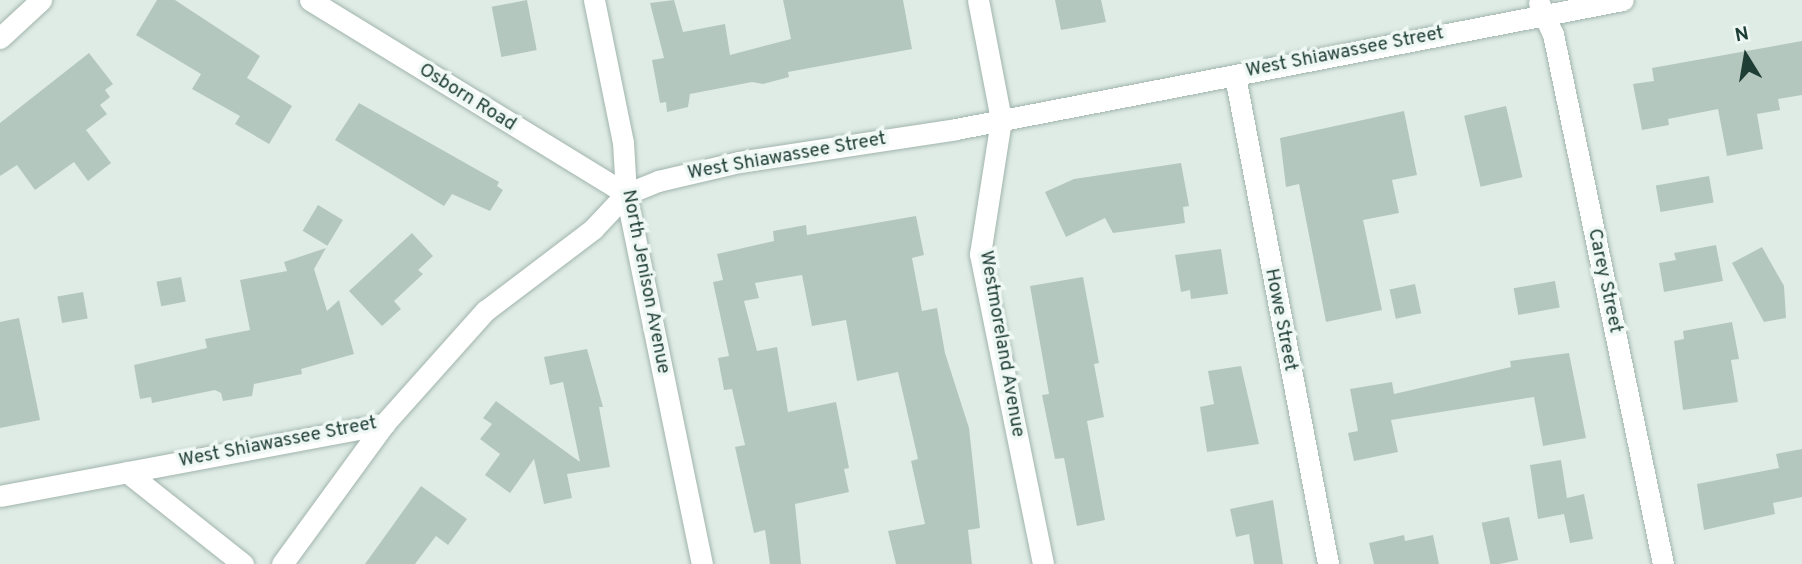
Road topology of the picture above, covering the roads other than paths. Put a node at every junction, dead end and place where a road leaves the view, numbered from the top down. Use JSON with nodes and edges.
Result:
{"nodes":[{"id":1,"x":41,"y":0,"type":"edge"},
{"id":2,"x":310,"y":0,"type":"edge"},
{"id":3,"x":594,"y":0,"type":"edge"},
{"id":4,"x":978,"y":0,"type":"edge"},
{"id":5,"x":1623,"y":0,"type":"edge"},
{"id":6,"x":1541,"y":6,"type":"edge"},
{"id":7,"x":0,"y":38,"type":"edge"},
{"id":8,"x":1235,"y":76,"type":"junction"},
{"id":9,"x":1001,"y":120,"type":"junction"},
{"id":10,"x":626,"y":194,"type":"junction"},
{"id":11,"x":384,"y":424,"type":"junction"},
{"id":12,"x":128,"y":472,"type":"junction"},
{"id":13,"x":0,"y":496,"type":"edge"},
{"id":14,"x":243,"y":564,"type":"edge"},
{"id":15,"x":282,"y":564,"type":"edge"},
{"id":16,"x":702,"y":564,"type":"edge"},
{"id":17,"x":1043,"y":564,"type":"edge"},
{"id":18,"x":1328,"y":564,"type":"edge"},
{"id":19,"x":1663,"y":564,"type":"edge"}],
"edges":[{"from":1,"to":7,"type":"street"},
{"from":2,"to":10,"type":"street","name":"Osborn Road"},
{"from":3,"to":10,"type":"street","name":"North Jenison Avenue"},
{"from":4,"to":9,"type":"street","name":"Westmoreland Avenue"},
{"from":5,"to":6,"type":"street","name":"West Shiawassee Street"},
{"from":6,"to":8,"type":"street","name":"West Shiawassee Street"},
{"from":6,"to":19,"type":"street","name":"Carey Street"},
{"from":8,"to":9,"type":"street","name":"West Shiawassee Street"},
{"from":8,"to":18,"type":"street","name":"Howe Street"},
{"from":9,"to":10,"type":"street","name":"West Shiawassee Street"},
{"from":9,"to":17,"type":"street","name":"Westmoreland Avenue"},
{"from":10,"to":11,"type":"street","name":"West Shiawassee Street"},
{"from":10,"to":16,"type":"street","name":"North Jenison Avenue"},
{"from":11,"to":12,"type":"street","name":"West Shiawassee Street"},
{"from":11,"to":15,"type":"street"},
{"from":12,"to":13,"type":"street","name":"West Shiawassee Street"},
{"from":12,"to":14,"type":"street"}]}
